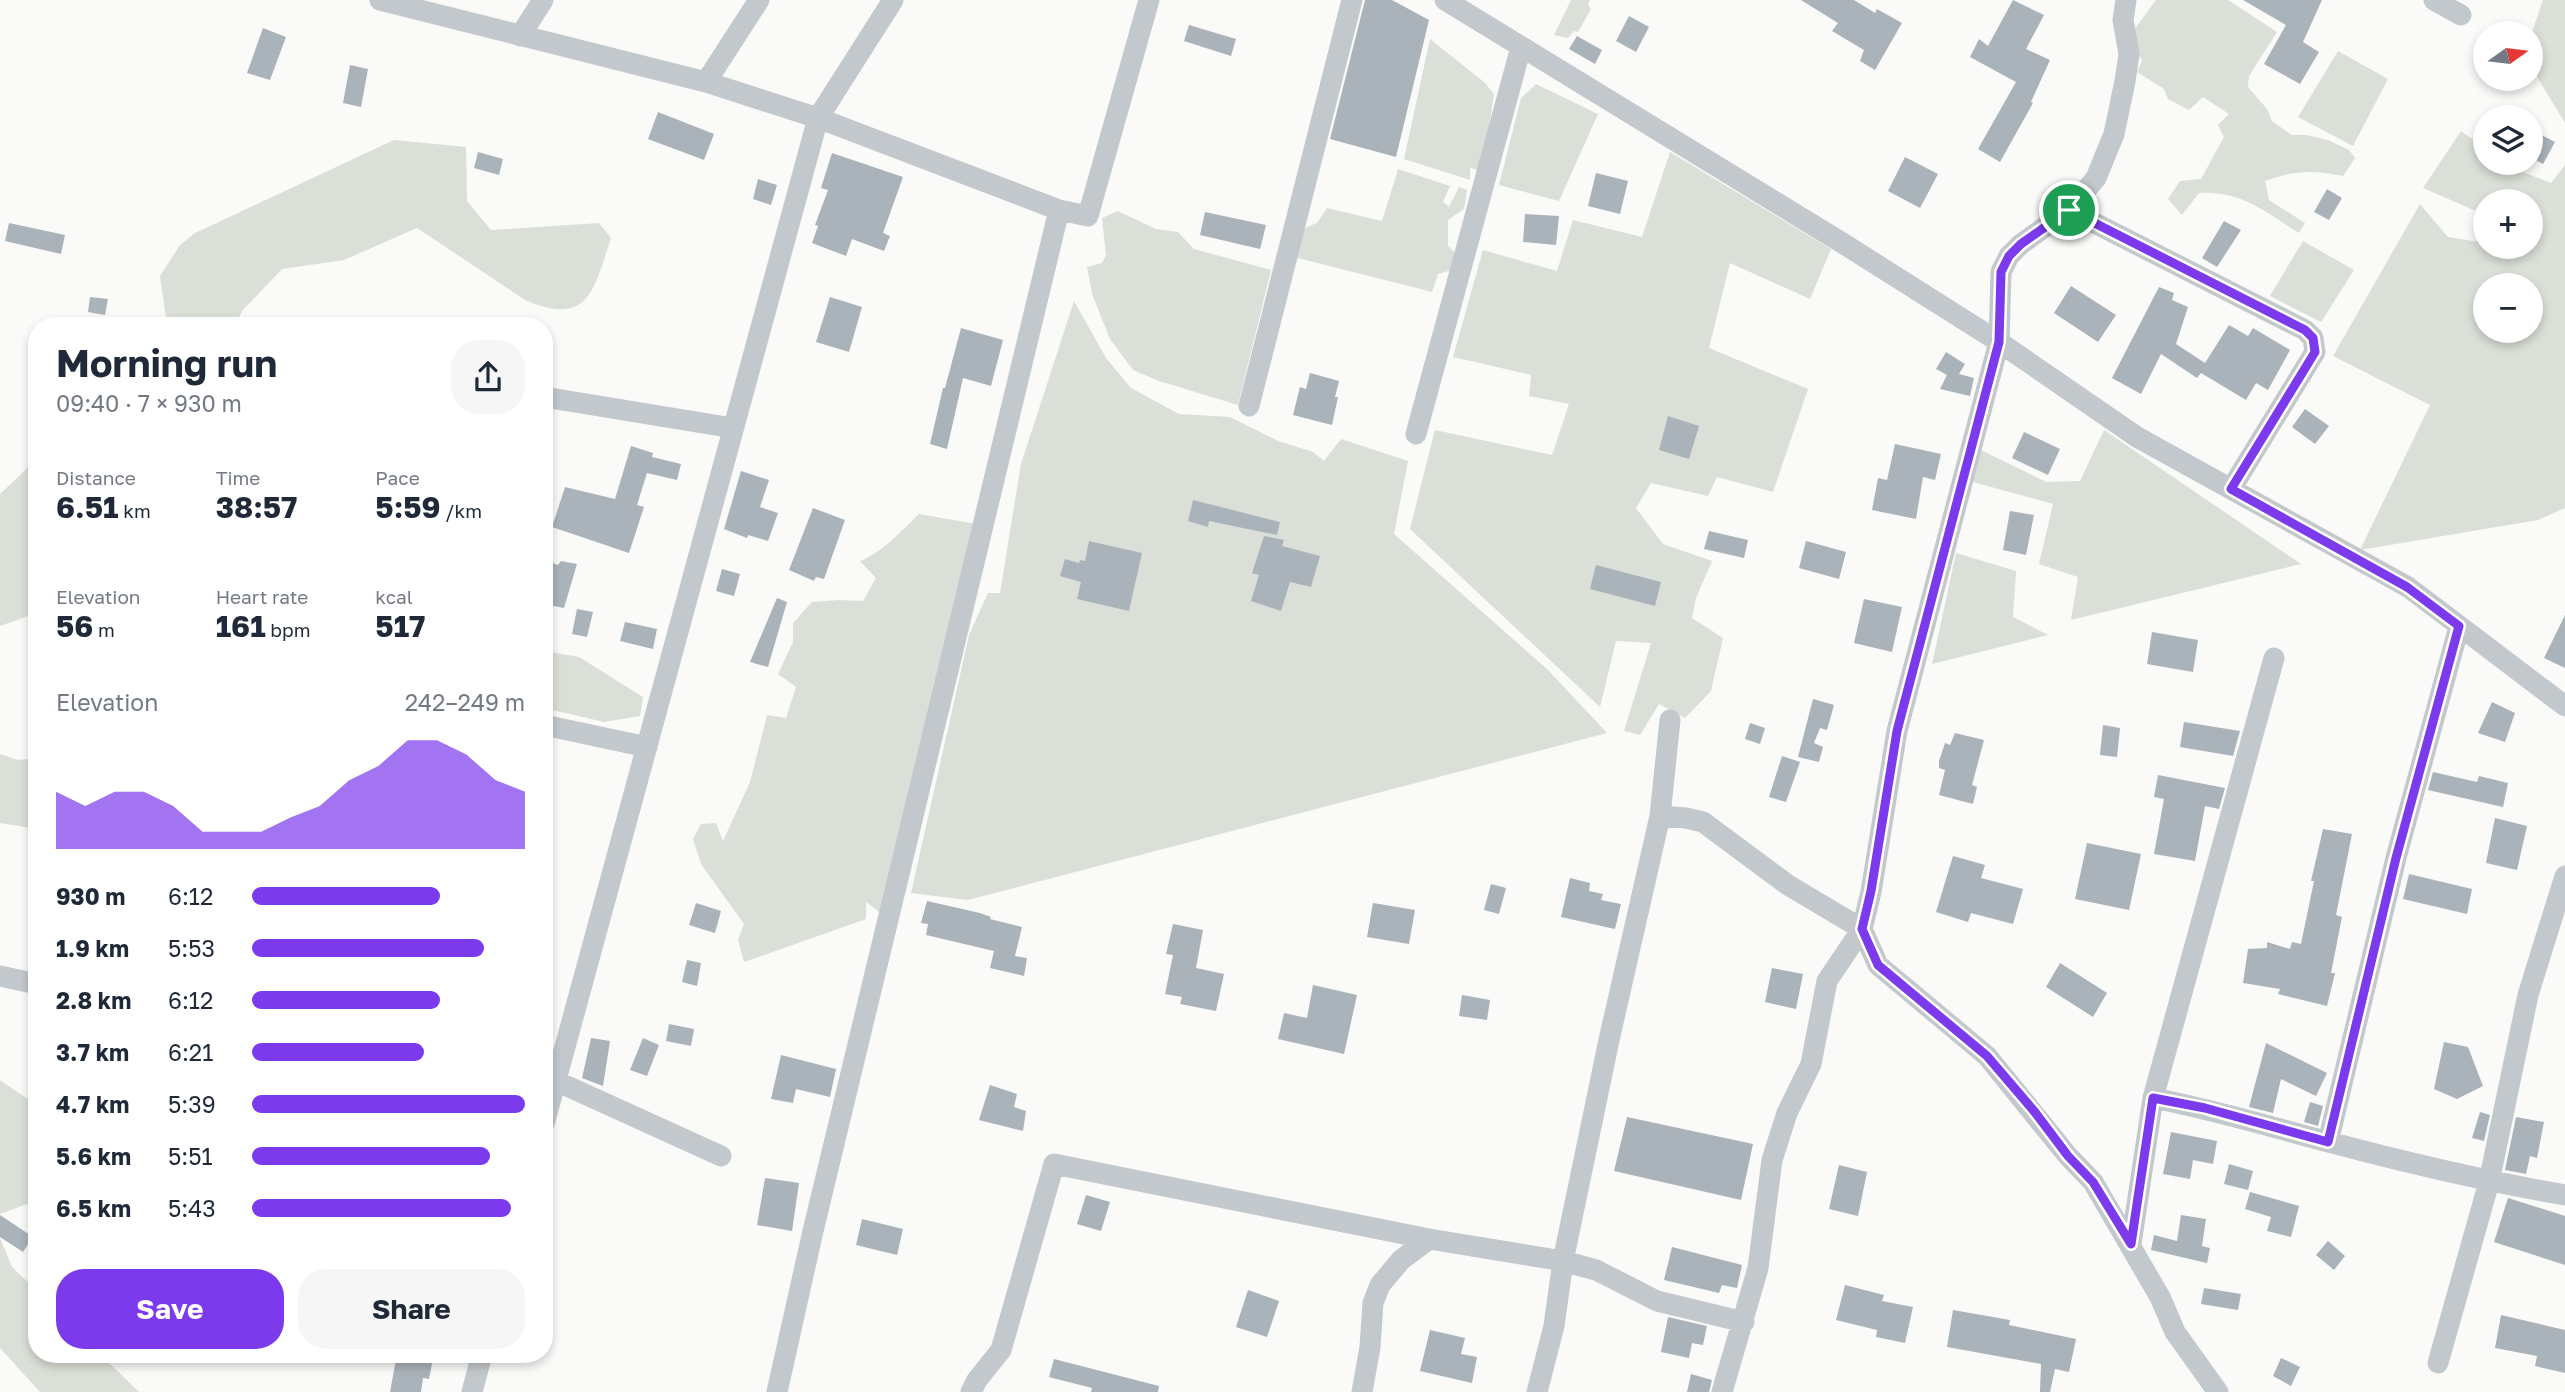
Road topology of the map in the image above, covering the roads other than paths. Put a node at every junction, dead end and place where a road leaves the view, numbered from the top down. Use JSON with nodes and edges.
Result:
{"nodes":[{"id":1,"x":380,"y":0,"type":"edge"},
{"id":2,"x":543,"y":0,"type":"edge"},
{"id":3,"x":759,"y":0,"type":"edge"},
{"id":4,"x":893,"y":0,"type":"edge"},
{"id":5,"x":1149,"y":0,"type":"edge"},
{"id":6,"x":1352,"y":0,"type":"edge"},
{"id":7,"x":1445,"y":0,"type":"edge"},
{"id":8,"x":2126,"y":0,"type":"edge"},
{"id":9,"x":2434,"y":0,"type":"edge"},
{"id":10,"x":2461,"y":15,"type":"dead end"},
{"id":11,"x":520,"y":36,"type":"junction"},
{"id":12,"x":1521,"y":47,"type":"junction"},
{"id":13,"x":706,"y":82,"type":"junction"},
{"id":14,"x":818,"y":118,"type":"junction"},
{"id":15,"x":1059,"y":210,"type":"junction"},
{"id":16,"x":2069,"y":210,"type":"junction"},
{"id":17,"x":1999,"y":342,"type":"junction"},
{"id":18,"x":553,"y":398,"type":"edge"},
{"id":19,"x":1250,"y":406,"type":"dead end"},
{"id":20,"x":733,"y":428,"type":"junction"},
{"id":21,"x":1416,"y":434,"type":"dead end"},
{"id":22,"x":2231,"y":489,"type":"junction"},
{"id":23,"x":2459,"y":626,"type":"junction"},
{"id":24,"x":2274,"y":658,"type":"dead end"},
{"id":25,"x":2565,"y":706,"type":"edge"},
{"id":26,"x":1670,"y":720,"type":"dead end"},
{"id":27,"x":553,"y":727,"type":"edge"},
{"id":28,"x":646,"y":747,"type":"junction"},
{"id":29,"x":1660,"y":816,"type":"junction"},
{"id":30,"x":2565,"y":876,"type":"edge"},
{"id":31,"x":1862,"y":929,"type":"junction"},
{"id":32,"x":0,"y":976,"type":"edge"},
{"id":33,"x":28,"y":982,"type":"edge"},
{"id":34,"x":553,"y":1081,"type":"edge"},
{"id":35,"x":553,"y":1089,"type":"edge"},
{"id":36,"x":2153,"y":1098,"type":"junction"},
{"id":37,"x":2328,"y":1142,"type":"junction"},
{"id":38,"x":721,"y":1156,"type":"dead end"},
{"id":39,"x":2488,"y":1182,"type":"junction"},
{"id":40,"x":2565,"y":1195,"type":"edge"},
{"id":41,"x":1429,"y":1239,"type":"junction"},
{"id":42,"x":2131,"y":1244,"type":"junction"},
{"id":43,"x":1563,"y":1261,"type":"junction"},
{"id":44,"x":1744,"y":1322,"type":"junction"},
{"id":45,"x":479,"y":1363,"type":"edge"},
{"id":46,"x":2438,"y":1363,"type":"dead end"},
{"id":47,"x":471,"y":1392,"type":"edge"},
{"id":48,"x":777,"y":1392,"type":"edge"},
{"id":49,"x":971,"y":1392,"type":"edge"},
{"id":50,"x":1362,"y":1392,"type":"edge"},
{"id":51,"x":1537,"y":1392,"type":"edge"},
{"id":52,"x":1722,"y":1392,"type":"edge"},
{"id":53,"x":2218,"y":1392,"type":"edge"}],
"edges":[{"from":1,"to":11,"type":"street"},
{"from":2,"to":11,"type":"street"},
{"from":3,"to":13,"type":"street"},
{"from":4,"to":14,"type":"street"},
{"from":5,"to":15,"type":"street"},
{"from":6,"to":19,"type":"street"},
{"from":7,"to":12,"type":"street"},
{"from":8,"to":16,"type":"street"},
{"from":9,"to":10,"type":"street"},
{"from":11,"to":13,"type":"street"},
{"from":12,"to":17,"type":"street"},
{"from":12,"to":21,"type":"street"},
{"from":13,"to":14,"type":"street"},
{"from":14,"to":15,"type":"street"},
{"from":14,"to":20,"type":"street"},
{"from":15,"to":48,"type":"street"},
{"from":16,"to":17,"type":"street"},
{"from":16,"to":22,"type":"street"},
{"from":17,"to":22,"type":"street"},
{"from":17,"to":31,"type":"street"},
{"from":18,"to":20,"type":"street"},
{"from":20,"to":28,"type":"street"},
{"from":22,"to":23,"type":"street"},
{"from":23,"to":25,"type":"street"},
{"from":23,"to":37,"type":"street"},
{"from":24,"to":36,"type":"street"},
{"from":26,"to":29,"type":"street"},
{"from":27,"to":28,"type":"street"},
{"from":28,"to":34,"type":"street"},
{"from":29,"to":31,"type":"street"},
{"from":29,"to":43,"type":"street"},
{"from":30,"to":39,"type":"street"},
{"from":31,"to":42,"type":"street"},
{"from":31,"to":44,"type":"street"},
{"from":32,"to":33,"type":"street"},
{"from":35,"to":38,"type":"street"},
{"from":36,"to":37,"type":"street"},
{"from":36,"to":42,"type":"street"},
{"from":37,"to":39,"type":"street"},
{"from":39,"to":40,"type":"street"},
{"from":39,"to":46,"type":"street"},
{"from":41,"to":43,"type":"street"},
{"from":41,"to":49,"type":"street"},
{"from":41,"to":50,"type":"street"},
{"from":42,"to":53,"type":"street"},
{"from":43,"to":44,"type":"street"},
{"from":43,"to":51,"type":"street"},
{"from":44,"to":52,"type":"street"},
{"from":45,"to":47,"type":"street"}]}
